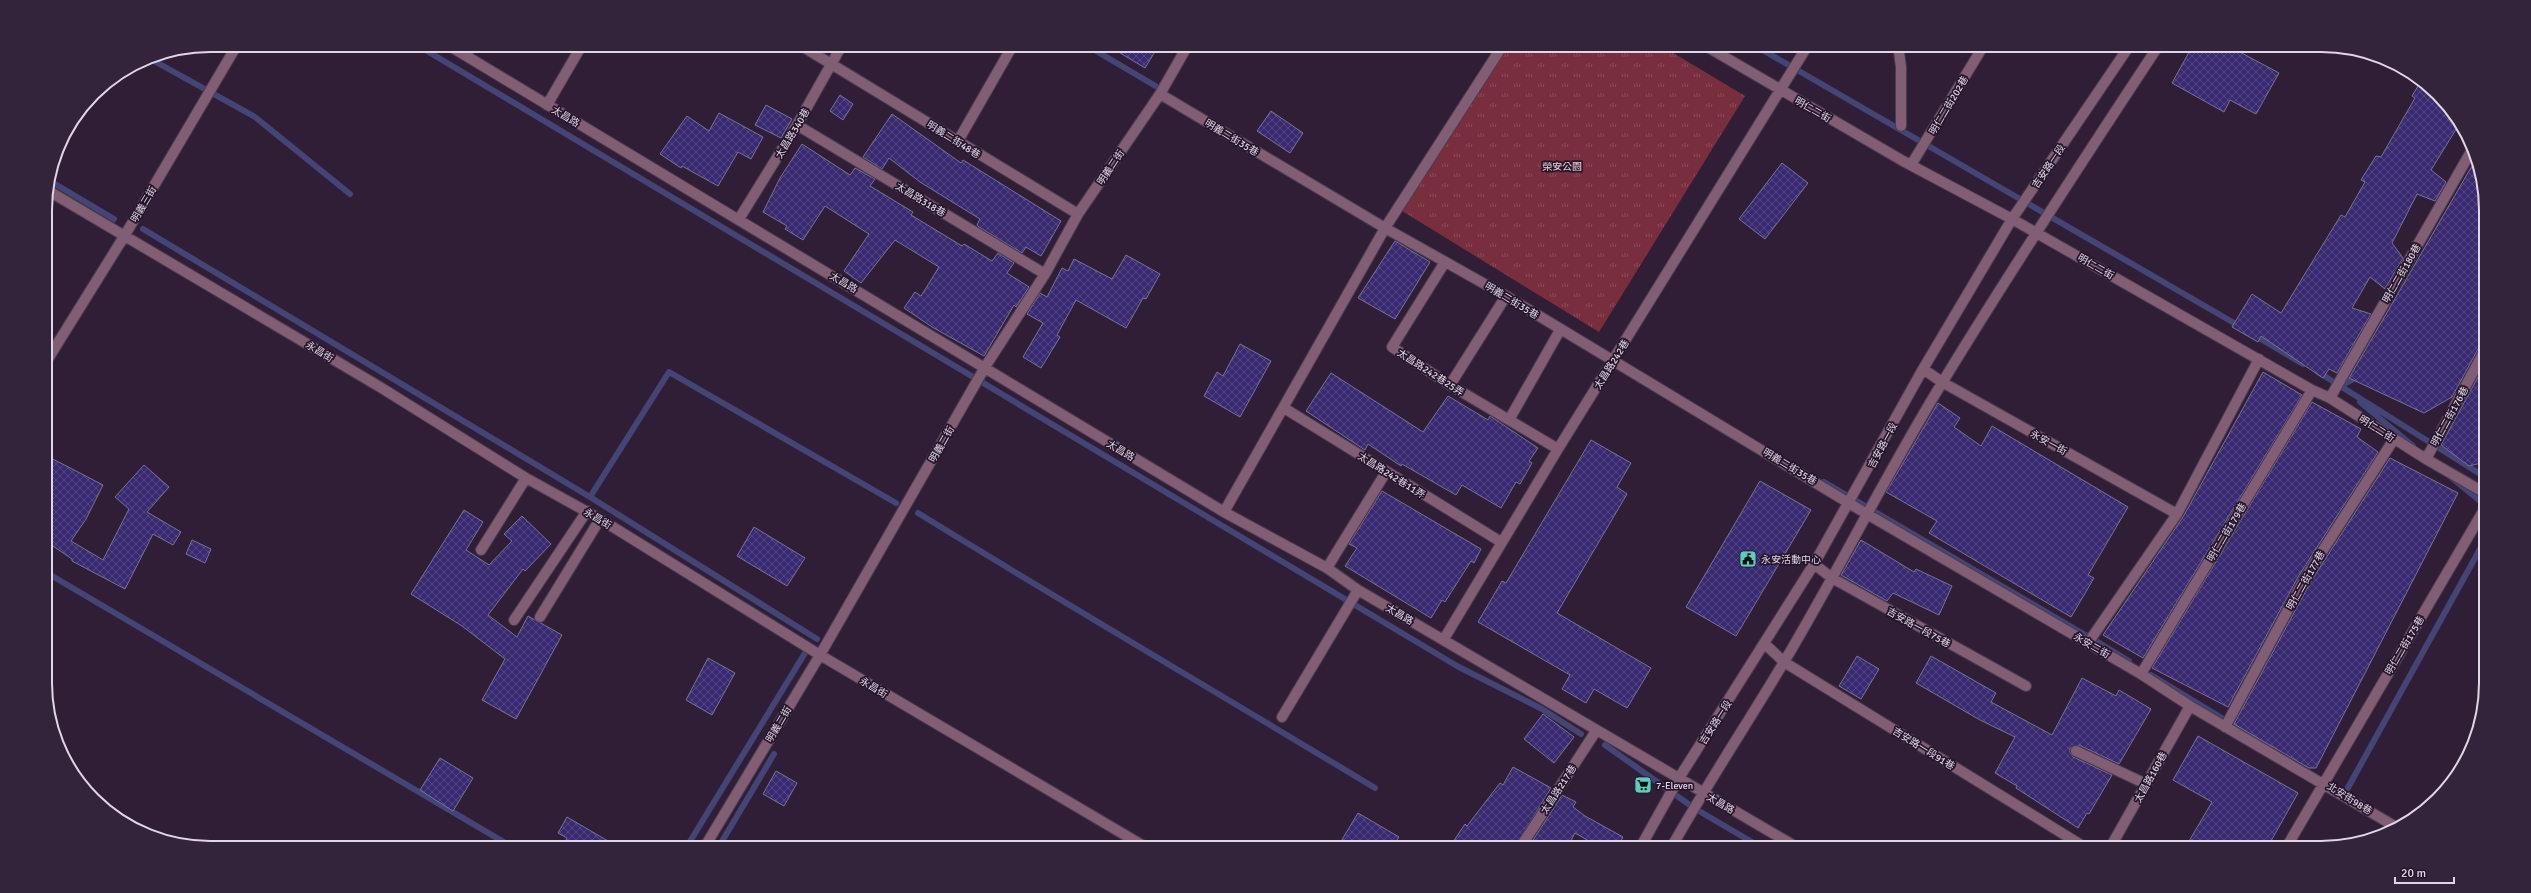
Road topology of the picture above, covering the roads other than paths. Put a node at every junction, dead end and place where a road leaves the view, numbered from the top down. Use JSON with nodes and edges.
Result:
{"nodes":[{"id":1,"x":233,"y":52,"type":"edge"},
{"id":2,"x":459,"y":52,"type":"edge"},
{"id":3,"x":468,"y":52,"type":"edge"},
{"id":4,"x":578,"y":52,"type":"edge"},
{"id":5,"x":813,"y":52,"type":"edge"},
{"id":6,"x":838,"y":52,"type":"edge"},
{"id":7,"x":1009,"y":52,"type":"edge"},
{"id":8,"x":1184,"y":52,"type":"edge"},
{"id":9,"x":1498,"y":52,"type":"edge"},
{"id":10,"x":1716,"y":52,"type":"edge"},
{"id":11,"x":1804,"y":52,"type":"edge"},
{"id":12,"x":1899,"y":52,"type":"edge"},
{"id":13,"x":1980,"y":52,"type":"edge"},
{"id":14,"x":2125,"y":52,"type":"edge"},
{"id":15,"x":2154,"y":52,"type":"edge"},
{"id":16,"x":466,"y":56,"type":"junction"},
{"id":17,"x":832,"y":62,"type":"junction"},
{"id":18,"x":1780,"y":90,"type":"junction"},
{"id":19,"x":1160,"y":94,"type":"junction"},
{"id":20,"x":547,"y":105,"type":"junction"},
{"id":21,"x":797,"y":125,"type":"junction"},
{"id":22,"x":1902,"y":126,"type":"dead end"},
{"id":23,"x":958,"y":141,"type":"junction"},
{"id":24,"x":2469,"y":155,"type":"edge"},
{"id":25,"x":1911,"y":165,"type":"junction"},
{"id":26,"x":53,"y":193,"type":"edge"},
{"id":27,"x":1078,"y":214,"type":"junction"},
{"id":28,"x":2012,"y":218,"type":"junction"},
{"id":29,"x":739,"y":220,"type":"junction"},
{"id":30,"x":1385,"y":228,"type":"junction"},
{"id":31,"x":2038,"y":233,"type":"junction"},
{"id":32,"x":125,"y":235,"type":"junction"},
{"id":33,"x":1446,"y":262,"type":"junction"},
{"id":34,"x":1044,"y":274,"type":"junction"},
{"id":35,"x":1506,"y":296,"type":"junction"},
{"id":36,"x":1560,"y":330,"type":"junction"},
{"id":37,"x":52,"y":352,"type":"edge"},
{"id":38,"x":2258,"y":359,"type":"junction"},
{"id":39,"x":1614,"y":360,"type":"junction"},
{"id":40,"x":2479,"y":361,"type":"edge"},
{"id":41,"x":985,"y":367,"type":"junction"},
{"id":42,"x":1923,"y":369,"type":"junction"},
{"id":43,"x":1942,"y":382,"type":"junction"},
{"id":44,"x":1450,"y":386,"type":"junction"},
{"id":45,"x":2312,"y":390,"type":"junction"},
{"id":46,"x":2330,"y":398,"type":"junction"},
{"id":47,"x":1284,"y":408,"type":"junction"},
{"id":48,"x":1509,"y":420,"type":"junction"},
{"id":49,"x":2394,"y":439,"type":"junction"},
{"id":50,"x":1558,"y":449,"type":"junction"},
{"id":51,"x":2426,"y":459,"type":"junction"},
{"id":52,"x":1386,"y":472,"type":"junction"},
{"id":53,"x":526,"y":478,"type":"junction"},
{"id":54,"x":2479,"y":490,"type":"edge"},
{"id":55,"x":1851,"y":502,"type":"junction"},
{"id":56,"x":587,"y":511,"type":"junction"},
{"id":57,"x":1224,"y":512,"type":"junction"},
{"id":58,"x":1864,"y":512,"type":"junction"},
{"id":59,"x":2177,"y":514,"type":"junction"},
{"id":60,"x":2479,"y":518,"type":"edge"},
{"id":61,"x":600,"y":519,"type":"junction"},
{"id":62,"x":1501,"y":542,"type":"junction"},
{"id":63,"x":481,"y":550,"type":"dead end"},
{"id":64,"x":1814,"y":564,"type":"junction"},
{"id":65,"x":1327,"y":568,"type":"junction"},
{"id":66,"x":1832,"y":578,"type":"junction"},
{"id":67,"x":1358,"y":590,"type":"junction"},
{"id":68,"x":540,"y":617,"type":"dead end"},
{"id":69,"x":514,"y":620,"type":"dead end"},
{"id":70,"x":1444,"y":639,"type":"junction"},
{"id":71,"x":2088,"y":643,"type":"junction"},
{"id":72,"x":1765,"y":644,"type":"junction"},
{"id":73,"x":820,"y":655,"type":"junction"},
{"id":74,"x":1784,"y":662,"type":"junction"},
{"id":75,"x":2141,"y":674,"type":"junction"},
{"id":76,"x":2026,"y":686,"type":"dead end"},
{"id":77,"x":2190,"y":706,"type":"junction"},
{"id":78,"x":1282,"y":717,"type":"dead end"},
{"id":79,"x":2225,"y":727,"type":"junction"},
{"id":80,"x":1596,"y":731,"type":"junction"},
{"id":81,"x":2076,"y":751,"type":"dead end"},
{"id":82,"x":1679,"y":778,"type":"junction"},
{"id":83,"x":2323,"y":782,"type":"junction"},
{"id":84,"x":2146,"y":784,"type":"junction"},
{"id":85,"x":1703,"y":792,"type":"junction"},
{"id":86,"x":2392,"y":824,"type":"edge"},
{"id":87,"x":708,"y":841,"type":"edge"},
{"id":88,"x":1135,"y":841,"type":"edge"},
{"id":89,"x":1525,"y":841,"type":"edge"},
{"id":90,"x":1644,"y":841,"type":"edge"},
{"id":91,"x":1676,"y":841,"type":"edge"},
{"id":92,"x":1786,"y":841,"type":"edge"},
{"id":93,"x":2075,"y":841,"type":"edge"},
{"id":94,"x":2114,"y":841,"type":"edge"},
{"id":95,"x":2290,"y":841,"type":"edge"}],
"edges":[{"from":1,"to":32,"type":"street","name":"明義三街"},
{"from":2,"to":16,"type":"street","name":"太昌路"},
{"from":3,"to":16,"type":"street"},
{"from":4,"to":20,"type":"street"},
{"from":5,"to":17,"type":"street","name":"明義二街48巷"},
{"from":6,"to":17,"type":"street","name":"太昌路340巷"},
{"from":7,"to":23,"type":"street"},
{"from":8,"to":19,"type":"street","name":"明義二街"},
{"from":9,"to":30,"type":"street"},
{"from":10,"to":18,"type":"street","name":"明仁二街"},
{"from":11,"to":18,"type":"street","name":"太昌路242巷"},
{"from":12,"to":22,"type":"street"},
{"from":13,"to":25,"type":"street","name":"明仁二街202巷"},
{"from":14,"to":28,"type":"street","name":"吉安路一段"},
{"from":15,"to":31,"type":"street","name":"吉安路一段"},
{"from":16,"to":20,"type":"street","name":"太昌路"},
{"from":17,"to":21,"type":"street","name":"太昌路340巷"},
{"from":17,"to":23,"type":"street","name":"明義二街48巷"},
{"from":18,"to":25,"type":"street","name":"明仁二街"},
{"from":18,"to":39,"type":"street","name":"太昌路242巷"},
{"from":19,"to":27,"type":"street","name":"明義二街"},
{"from":19,"to":30,"type":"street","name":"明義二街35巷"},
{"from":20,"to":29,"type":"street","name":"太昌路"},
{"from":21,"to":29,"type":"street","name":"太昌路340巷"},
{"from":21,"to":34,"type":"street","name":"太昌路318巷"},
{"from":23,"to":27,"type":"street","name":"明義二街48巷"},
{"from":24,"to":46,"type":"street","name":"明仁二街180巷"},
{"from":25,"to":28,"type":"street","name":"明仁二街"},
{"from":26,"to":32,"type":"street","name":"永昌街"},
{"from":27,"to":34,"type":"street","name":"明義二街"},
{"from":28,"to":31,"type":"street","name":"明仁二街"},
{"from":28,"to":42,"type":"street","name":"吉安路一段"},
{"from":29,"to":41,"type":"street","name":"太昌路"},
{"from":30,"to":33,"type":"street","name":"明義二街35巷"},
{"from":30,"to":47,"type":"street"},
{"from":31,"to":38,"type":"street","name":"明仁二街"},
{"from":31,"to":43,"type":"street","name":"吉安路一段"},
{"from":32,"to":37,"type":"street","name":"明義三街"},
{"from":32,"to":53,"type":"street","name":"永昌街"},
{"from":33,"to":35,"type":"street","name":"明義二街35巷"},
{"from":33,"to":44,"type":"street","name":"太昌路242巷25弄"},
{"from":34,"to":41,"type":"street","name":"明義二街"},
{"from":35,"to":36,"type":"street","name":"明義二街35巷"},
{"from":35,"to":44,"type":"street"},
{"from":36,"to":39,"type":"street","name":"明義二街35巷"},
{"from":36,"to":48,"type":"street"},
{"from":38,"to":45,"type":"street","name":"明仁二街"},
{"from":38,"to":59,"type":"street"},
{"from":39,"to":50,"type":"street","name":"太昌路242巷"},
{"from":39,"to":55,"type":"street","name":"明義二街35巷"},
{"from":40,"to":51,"type":"street","name":"明仁二街176巷"},
{"from":41,"to":57,"type":"street","name":"太昌路"},
{"from":41,"to":73,"type":"street","name":"明義二街"},
{"from":42,"to":43,"type":"street","name":"永安一街"},
{"from":42,"to":55,"type":"street","name":"吉安路一段"},
{"from":43,"to":58,"type":"street","name":"吉安路一段"},
{"from":43,"to":59,"type":"street","name":"永安一街"},
{"from":44,"to":48,"type":"street","name":"太昌路242巷25弄"},
{"from":45,"to":46,"type":"street","name":"明仁二街"},
{"from":45,"to":75,"type":"street","name":"明仁二街179巷"},
{"from":46,"to":49,"type":"street","name":"明仁二街"},
{"from":47,"to":52,"type":"street","name":"太昌路242巷11弄"},
{"from":47,"to":57,"type":"street"},
{"from":48,"to":50,"type":"street","name":"太昌路242巷25弄"},
{"from":49,"to":51,"type":"street","name":"明仁二街"},
{"from":49,"to":79,"type":"street","name":"明仁二街177巷"},
{"from":50,"to":62,"type":"street","name":"太昌路242巷"},
{"from":51,"to":54,"type":"street","name":"明仁二街"},
{"from":52,"to":62,"type":"street","name":"太昌路242巷11弄"},
{"from":52,"to":65,"type":"street"},
{"from":53,"to":56,"type":"street","name":"永昌街"},
{"from":53,"to":63,"type":"street"},
{"from":55,"to":58,"type":"street","name":"明義二街35巷"},
{"from":55,"to":64,"type":"street","name":"吉安路一段"},
{"from":56,"to":61,"type":"street","name":"永昌街"},
{"from":56,"to":69,"type":"street"},
{"from":57,"to":65,"type":"street","name":"太昌路"},
{"from":58,"to":66,"type":"street","name":"吉安路一段"},
{"from":58,"to":71,"type":"street","name":"永安二街"},
{"from":59,"to":71,"type":"street"},
{"from":60,"to":83,"type":"street","name":"明仁二街175巷"},
{"from":61,"to":68,"type":"street"},
{"from":61,"to":73,"type":"street","name":"永昌街"},
{"from":62,"to":70,"type":"street","name":"太昌路242巷"},
{"from":64,"to":66,"type":"street","name":"吉安路一段75巷"},
{"from":64,"to":72,"type":"street","name":"吉安路一段"},
{"from":65,"to":67,"type":"street","name":"太昌路"},
{"from":66,"to":74,"type":"street","name":"吉安路一段"},
{"from":66,"to":76,"type":"street","name":"吉安路一段75巷"},
{"from":67,"to":70,"type":"street","name":"太昌路"},
{"from":67,"to":78,"type":"street"},
{"from":70,"to":80,"type":"street","name":"太昌路"},
{"from":71,"to":75,"type":"street","name":"永安二街"},
{"from":72,"to":74,"type":"street","name":"吉安路一段91巷"},
{"from":72,"to":82,"type":"street","name":"吉安路一段"},
{"from":73,"to":87,"type":"street","name":"明義二街"},
{"from":73,"to":88,"type":"street","name":"永昌街"},
{"from":74,"to":85,"type":"street","name":"吉安路一段"},
{"from":74,"to":93,"type":"street","name":"吉安路一段91巷"},
{"from":75,"to":77,"type":"street","name":"永安二街"},
{"from":77,"to":79,"type":"street","name":"永安二街"},
{"from":77,"to":84,"type":"street","name":"太昌路160巷"},
{"from":79,"to":83,"type":"street","name":"永安二街"},
{"from":80,"to":82,"type":"street","name":"太昌路"},
{"from":80,"to":89,"type":"street","name":"太昌路217巷"},
{"from":81,"to":84,"type":"street"},
{"from":82,"to":85,"type":"street","name":"太昌路"},
{"from":82,"to":90,"type":"street","name":"吉安路一段"},
{"from":83,"to":86,"type":"street","name":"北安街98巷"},
{"from":83,"to":95,"type":"street","name":"明仁二街175巷"},
{"from":84,"to":94,"type":"street","name":"太昌路160巷"},
{"from":85,"to":91,"type":"street","name":"吉安路一段"},
{"from":85,"to":92,"type":"street","name":"太昌路"}]}
